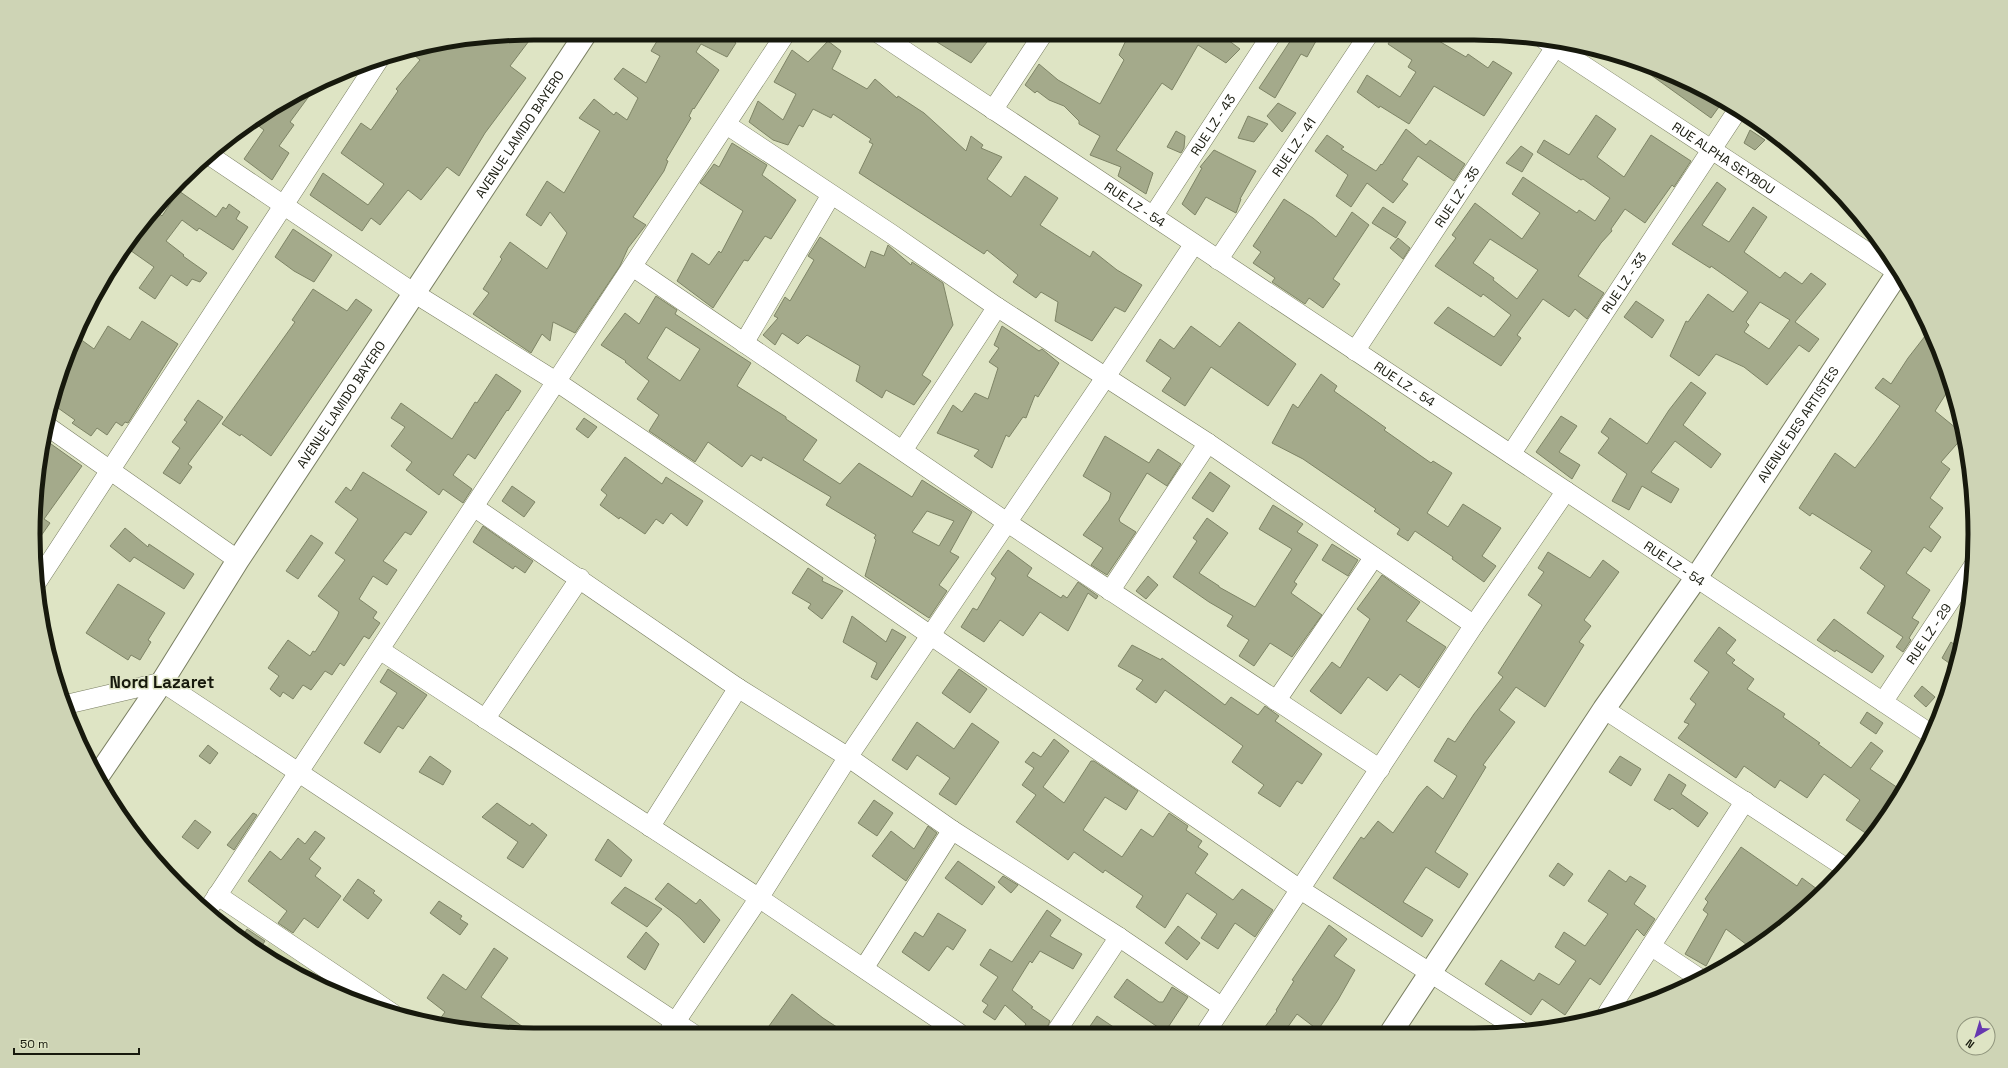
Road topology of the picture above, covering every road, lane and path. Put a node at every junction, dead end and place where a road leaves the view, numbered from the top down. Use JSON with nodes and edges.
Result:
{"nodes":[{"id":1,"x":577,"y":40,"type":"edge"},
{"id":2,"x":782,"y":40,"type":"edge"},
{"id":3,"x":888,"y":40,"type":"edge"},
{"id":4,"x":1039,"y":40,"type":"edge"},
{"id":5,"x":1268,"y":40,"type":"edge"},
{"id":6,"x":1365,"y":40,"type":"edge"},
{"id":7,"x":1551,"y":46,"type":"edge"},
{"id":8,"x":1559,"y":47,"type":"edge"},
{"id":9,"x":375,"y":66,"type":"edge"},
{"id":10,"x":993,"y":110,"type":"junction"},
{"id":11,"x":1735,"y":115,"type":"edge"},
{"id":12,"x":727,"y":126,"type":"junction"},
{"id":13,"x":1711,"y":150,"type":"junction"},
{"id":14,"x":214,"y":158,"type":"edge"},
{"id":15,"x":831,"y":195,"type":"junction"},
{"id":16,"x":282,"y":206,"type":"junction"},
{"id":17,"x":1153,"y":216,"type":"junction"},
{"id":18,"x":1194,"y":244,"type":"junction"},
{"id":19,"x":1218,"y":260,"type":"junction"},
{"id":20,"x":1888,"y":265,"type":"edge"},
{"id":21,"x":633,"y":267,"type":"junction"},
{"id":22,"x":1896,"y":278,"type":"edge"},
{"id":23,"x":414,"y":293,"type":"junction"},
{"id":24,"x":997,"y":307,"type":"junction"},
{"id":25,"x":744,"y":343,"type":"junction"},
{"id":26,"x":1355,"y":351,"type":"junction"},
{"id":27,"x":1106,"y":378,"type":"junction"},
{"id":28,"x":557,"y":382,"type":"junction"},
{"id":29,"x":51,"y":429,"type":"edge"},
{"id":30,"x":1208,"y":443,"type":"junction"},
{"id":31,"x":903,"y":450,"type":"junction"},
{"id":32,"x":1511,"y":454,"type":"junction"},
{"id":33,"x":109,"y":469,"type":"junction"},
{"id":34,"x":1566,"y":491,"type":"junction"},
{"id":35,"x":474,"y":507,"type":"junction"},
{"id":36,"x":1008,"y":523,"type":"junction"},
{"id":37,"x":1374,"y":557,"type":"junction"},
{"id":38,"x":238,"y":560,"type":"junction"},
{"id":39,"x":42,"y":574,"type":"edge"},
{"id":40,"x":1966,"y":577,"type":"edge"},
{"id":41,"x":580,"y":578,"type":"junction"},
{"id":42,"x":1696,"y":578,"type":"junction"},
{"id":43,"x":1110,"y":590,"type":"junction"},
{"id":44,"x":1474,"y":625,"type":"junction"},
{"id":45,"x":929,"y":635,"type":"junction"},
{"id":46,"x":380,"y":650,"type":"junction"},
{"id":47,"x":162,"y":682,"type":"junction"},
{"id":48,"x":738,"y":688,"type":"junction"},
{"id":49,"x":1276,"y":701,"type":"junction"},
{"id":50,"x":1883,"y":702,"type":"junction"},
{"id":51,"x":70,"y":704,"type":"edge"},
{"id":52,"x":1604,"y":709,"type":"junction"},
{"id":53,"x":485,"y":719,"type":"junction"},
{"id":54,"x":1926,"y":731,"type":"edge"},
{"id":55,"x":848,"y":757,"type":"junction"},
{"id":56,"x":1380,"y":769,"type":"junction"},
{"id":57,"x":101,"y":771,"type":"edge"},
{"id":58,"x":298,"y":772,"type":"junction"},
{"id":59,"x":1745,"y":801,"type":"junction"},
{"id":60,"x":650,"y":827,"type":"junction"},
{"id":61,"x":952,"y":830,"type":"junction"},
{"id":62,"x":1841,"y":864,"type":"edge"},
{"id":63,"x":1301,"y":890,"type":"junction"},
{"id":64,"x":217,"y":895,"type":"junction"},
{"id":65,"x":758,"y":898,"type":"junction"},
{"id":66,"x":210,"y":907,"type":"edge"},
{"id":67,"x":1119,"y":937,"type":"junction"},
{"id":68,"x":1651,"y":946,"type":"junction"},
{"id":69,"x":864,"y":968,"type":"junction"},
{"id":70,"x":1431,"y":972,"type":"junction"},
{"id":71,"x":1695,"y":975,"type":"edge"},
{"id":72,"x":376,"y":1002,"type":"edge"},
{"id":73,"x":1222,"y":1007,"type":"junction"},
{"id":74,"x":1610,"y":1009,"type":"edge"},
{"id":75,"x":1514,"y":1026,"type":"edge"},
{"id":76,"x":671,"y":1028,"type":"edge"},
{"id":77,"x":953,"y":1028,"type":"edge"},
{"id":78,"x":1059,"y":1028,"type":"edge"},
{"id":79,"x":1209,"y":1028,"type":"edge"},
{"id":80,"x":1394,"y":1028,"type":"edge"}],
"edges":[{"from":1,"to":23,"type":"street","name":"AVENUE LAMIDO BAYERO"},
{"from":2,"to":12,"type":"street"},
{"from":3,"to":10,"type":"street","name":"RUE LZ - 54"},
{"from":4,"to":10,"type":"street"},
{"from":5,"to":17,"type":"street","name":"RUE LZ - 43"},
{"from":6,"to":19,"type":"street","name":"RUE LZ - 41"},
{"from":7,"to":26,"type":"street","name":"RUE LZ - 35"},
{"from":8,"to":13,"type":"street","name":"RUE ALPHA SEYBOU"},
{"from":9,"to":16,"type":"street"},
{"from":10,"to":17,"type":"street","name":"RUE LZ - 54"},
{"from":11,"to":13,"type":"street","name":"RUE LZ - 33"},
{"from":12,"to":15,"type":"street"},
{"from":12,"to":21,"type":"street"},
{"from":13,"to":20,"type":"street","name":"RUE ALPHA SEYBOU"},
{"from":13,"to":32,"type":"street","name":"RUE LZ - 33"},
{"from":14,"to":16,"type":"street"},
{"from":15,"to":24,"type":"street"},
{"from":15,"to":25,"type":"street"},
{"from":16,"to":23,"type":"street"},
{"from":16,"to":33,"type":"street"},
{"from":17,"to":18,"type":"street","name":"RUE LZ - 54"},
{"from":18,"to":19,"type":"street","name":"RUE LZ - 54"},
{"from":18,"to":27,"type":"street"},
{"from":19,"to":26,"type":"street","name":"RUE LZ - 54"},
{"from":21,"to":25,"type":"street"},
{"from":21,"to":28,"type":"street"},
{"from":22,"to":42,"type":"street","name":"AVENUE DES ARTISTES"},
{"from":23,"to":28,"type":"street"},
{"from":23,"to":38,"type":"street","name":"AVENUE LAMIDO BAYERO"},
{"from":24,"to":27,"type":"street"},
{"from":24,"to":31,"type":"street"},
{"from":25,"to":31,"type":"street"},
{"from":26,"to":32,"type":"street","name":"RUE LZ - 54"},
{"from":27,"to":30,"type":"street"},
{"from":27,"to":36,"type":"street"},
{"from":28,"to":35,"type":"street"},
{"from":28,"to":45,"type":"street"},
{"from":29,"to":33,"type":"street"},
{"from":30,"to":37,"type":"street"},
{"from":30,"to":43,"type":"street"},
{"from":31,"to":36,"type":"street"},
{"from":32,"to":34,"type":"street","name":"RUE LZ - 54"},
{"from":33,"to":38,"type":"street"},
{"from":33,"to":39,"type":"street"},
{"from":34,"to":42,"type":"street","name":"RUE LZ - 54"},
{"from":34,"to":44,"type":"street"},
{"from":35,"to":41,"type":"street"},
{"from":35,"to":46,"type":"street"},
{"from":36,"to":43,"type":"street"},
{"from":36,"to":45,"type":"street"},
{"from":37,"to":44,"type":"street"},
{"from":37,"to":49,"type":"street"},
{"from":38,"to":47,"type":"street","name":"AVENUE LAMIDO BAYERO"},
{"from":40,"to":50,"type":"street","name":"RUE LZ - 29"},
{"from":41,"to":48,"type":"street"},
{"from":41,"to":53,"type":"street"},
{"from":42,"to":50,"type":"street","name":"RUE LZ - 54"},
{"from":42,"to":52,"type":"street","name":"AVENUE DES ARTISTES"},
{"from":43,"to":49,"type":"street"},
{"from":44,"to":56,"type":"street"},
{"from":45,"to":55,"type":"street"},
{"from":45,"to":63,"type":"street"},
{"from":46,"to":53,"type":"street"},
{"from":46,"to":58,"type":"street"},
{"from":47,"to":51,"type":"street"},
{"from":47,"to":57,"type":"street","name":"AVENUE LAMIDO BAYERO"},
{"from":47,"to":58,"type":"street"},
{"from":48,"to":55,"type":"street"},
{"from":48,"to":60,"type":"street"},
{"from":49,"to":56,"type":"street"},
{"from":50,"to":54,"type":"street","name":"RUE LZ - 54"},
{"from":52,"to":59,"type":"street"},
{"from":52,"to":70,"type":"street","name":"AVENUE DES ARTISTES"},
{"from":53,"to":60,"type":"street"},
{"from":55,"to":61,"type":"street"},
{"from":55,"to":65,"type":"street"},
{"from":56,"to":63,"type":"street"},
{"from":58,"to":64,"type":"street"},
{"from":58,"to":76,"type":"street"},
{"from":59,"to":62,"type":"street"},
{"from":59,"to":68,"type":"street"},
{"from":60,"to":65,"type":"street"},
{"from":61,"to":67,"type":"street"},
{"from":61,"to":69,"type":"street"},
{"from":63,"to":70,"type":"street"},
{"from":63,"to":73,"type":"street"},
{"from":64,"to":66,"type":"street"},
{"from":64,"to":72,"type":"street"},
{"from":65,"to":69,"type":"street"},
{"from":65,"to":76,"type":"street"},
{"from":67,"to":73,"type":"street"},
{"from":67,"to":78,"type":"street"},
{"from":68,"to":71,"type":"street"},
{"from":68,"to":74,"type":"street"},
{"from":69,"to":77,"type":"street"},
{"from":70,"to":75,"type":"street"},
{"from":70,"to":80,"type":"street","name":"AVENUE DES ARTISTES"},
{"from":73,"to":79,"type":"street"}]}
